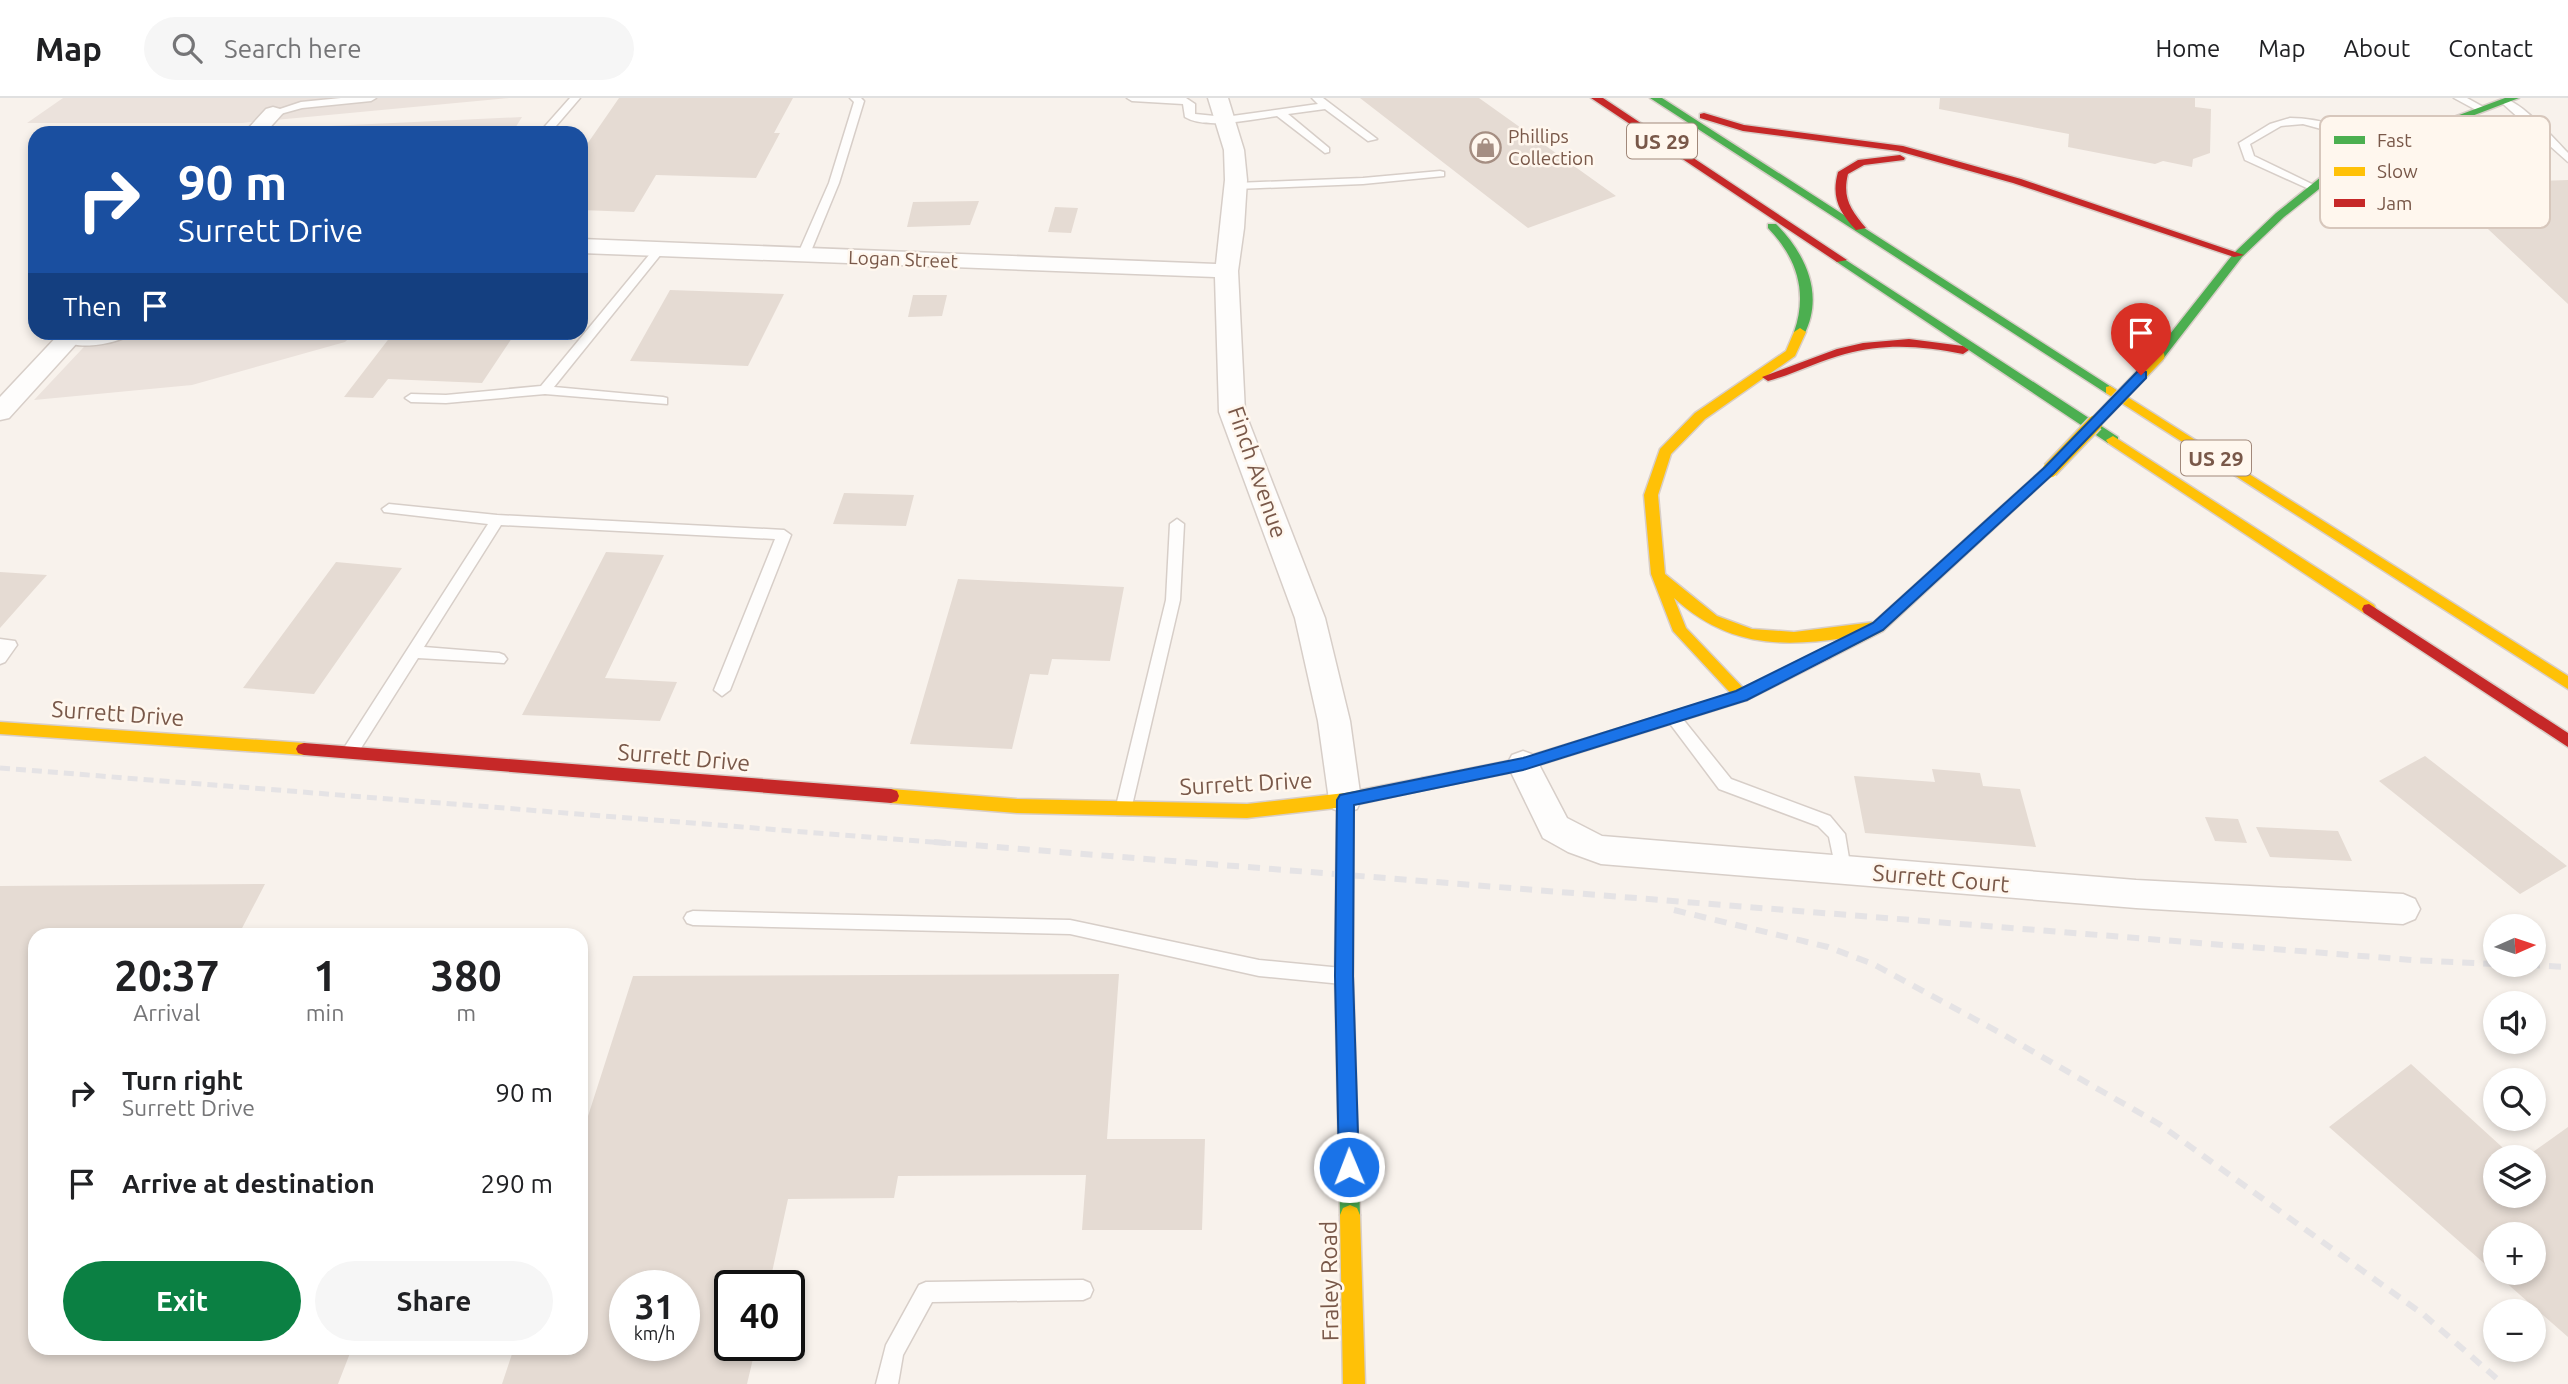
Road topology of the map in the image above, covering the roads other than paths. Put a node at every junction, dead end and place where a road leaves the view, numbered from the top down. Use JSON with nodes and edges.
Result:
{"nodes":[{"id":1,"x":371,"y":98,"type":"edge"},
{"id":2,"x":575,"y":98,"type":"edge"},
{"id":3,"x":855,"y":98,"type":"edge"},
{"id":4,"x":1132,"y":98,"type":"edge"},
{"id":5,"x":1317,"y":98,"type":"edge"},
{"id":6,"x":1596,"y":98,"type":"edge"},
{"id":7,"x":2459,"y":98,"type":"edge"},
{"id":8,"x":1657,"y":99,"type":"edge"},
{"id":9,"x":2510,"y":99,"type":"edge"},
{"id":10,"x":1327,"y":106,"type":"junction"},
{"id":11,"x":1222,"y":109,"type":"edge"},
{"id":12,"x":2482,"y":109,"type":"junction"},
{"id":13,"x":273,"y":113,"type":"joint"},
{"id":14,"x":1280,"y":113,"type":"junction"},
{"id":15,"x":2463,"y":116,"type":"edge"},
{"id":16,"x":2525,"y":116,"type":"edge"},
{"id":17,"x":261,"y":126,"type":"edge"},
{"id":18,"x":550,"y":126,"type":"edge"},
{"id":19,"x":2320,"y":126,"type":"edge"},
{"id":20,"x":1372,"y":139,"type":"dead end"},
{"id":21,"x":2550,"y":141,"type":"edge"},
{"id":22,"x":1325,"y":150,"type":"dead end"},
{"id":23,"x":2568,"y":159,"type":"edge"},
{"id":24,"x":1948,"y":162,"type":"junction"},
{"id":25,"x":1440,"y":174,"type":"dead end"},
{"id":26,"x":2320,"y":181,"type":"edge"},
{"id":27,"x":1727,"y":184,"type":"junction"},
{"id":28,"x":1236,"y":186,"type":"junction"},
{"id":29,"x":2312,"y":187,"type":"junction"},
{"id":30,"x":1865,"y":233,"type":"junction"},
{"id":31,"x":588,"y":247,"type":"edge"},
{"id":32,"x":608,"y":249,"type":"junction"},
{"id":33,"x":658,"y":251,"type":"junction"},
{"id":34,"x":588,"y":256,"type":"edge"},
{"id":35,"x":803,"y":256,"type":"junction"},
{"id":36,"x":2238,"y":256,"type":"junction"},
{"id":37,"x":1226,"y":271,"type":"junction"},
{"id":38,"x":588,"y":337,"type":"edge"},
{"id":39,"x":68,"y":340,"type":"edge"},
{"id":40,"x":586,"y":340,"type":"edge"},
{"id":41,"x":1986,"y":357,"type":"junction"},
{"id":42,"x":1743,"y":387,"type":"junction"},
{"id":43,"x":545,"y":390,"type":"junction"},
{"id":44,"x":411,"y":398,"type":"dead end"},
{"id":45,"x":663,"y":401,"type":"dead end"},
{"id":46,"x":0,"y":412,"type":"edge"},
{"id":47,"x":389,"y":509,"type":"dead end"},
{"id":48,"x":497,"y":520,"type":"junction"},
{"id":49,"x":1177,"y":524,"type":"dead end"},
{"id":50,"x":1658,"y":574,"type":"junction"},
{"id":51,"x":1878,"y":626,"type":"junction"},
{"id":52,"x":0,"y":644,"type":"edge"},
{"id":53,"x":415,"y":652,"type":"junction"},
{"id":54,"x":0,"y":658,"type":"edge"},
{"id":55,"x":499,"y":659,"type":"dead end"},
{"id":56,"x":2568,"y":683,"type":"edge"},
{"id":57,"x":722,"y":690,"type":"dead end"},
{"id":58,"x":1741,"y":696,"type":"junction"},
{"id":59,"x":1674,"y":717,"type":"junction"},
{"id":60,"x":0,"y":728,"type":"edge"},
{"id":61,"x":2568,"y":741,"type":"edge"},
{"id":62,"x":350,"y":752,"type":"junction"},
{"id":63,"x":1523,"y":764,"type":"junction"},
{"id":64,"x":1345,"y":800,"type":"junction"},
{"id":65,"x":1123,"y":810,"type":"junction"},
{"id":66,"x":1843,"y":870,"type":"junction"},
{"id":67,"x":2403,"y":909,"type":"dead end"},
{"id":68,"x":693,"y":918,"type":"dead end"},
{"id":69,"x":1344,"y":976,"type":"junction"},
{"id":70,"x":1083,"y":1290,"type":"dead end"},
{"id":71,"x":887,"y":1384,"type":"edge"},
{"id":72,"x":1354,"y":1384,"type":"edge"}],
"edges":[{"from":1,"to":13,"type":"lane"},
{"from":2,"to":18,"type":"lane"},
{"from":3,"to":35,"type":"lane"},
{"from":4,"to":11,"type":"lane"},
{"from":5,"to":10,"type":"lane"},
{"from":6,"to":27,"type":"main road","number":"US 29"},
{"from":7,"to":12,"type":"lane"},
{"from":8,"to":24,"type":"main road"},
{"from":8,"to":30,"type":"main road","number":"US 29"},
{"from":9,"to":12,"type":"main road","name":"Surrett Drive"},
{"from":9,"to":16,"type":"lane"},
{"from":10,"to":14,"type":"lane"},
{"from":10,"to":20,"type":"lane"},
{"from":11,"to":14,"type":"lane"},
{"from":11,"to":28,"type":"street","name":"Finch Avenue"},
{"from":12,"to":15,"type":"main road","name":"Surrett Drive"},
{"from":13,"to":17,"type":"street"},
{"from":14,"to":22,"type":"lane"},
{"from":19,"to":29,"type":"lane"},
{"from":21,"to":23,"type":"lane"},
{"from":24,"to":30,"type":"main road"},
{"from":24,"to":36,"type":"main road"},
{"from":25,"to":28,"type":"lane"},
{"from":26,"to":29,"type":"main road","name":"Surrett Drive"},
{"from":27,"to":41,"type":"main road","number":"US 29"},
{"from":27,"to":42,"type":"main road"},
{"from":28,"to":37,"type":"street","name":"Finch Avenue"},
{"from":29,"to":36,"type":"main road","name":"Surrett Drive"},
{"from":30,"to":56,"type":"main road","number":"US 29"},
{"from":31,"to":32,"type":"street","name":"Logan Street"},
{"from":32,"to":33,"type":"street","name":"Logan Street"},
{"from":32,"to":34,"type":"street"},
{"from":33,"to":35,"type":"street","name":"Logan Street"},
{"from":33,"to":38,"type":"lane"},
{"from":35,"to":37,"type":"street","name":"Logan Street"},
{"from":36,"to":51,"type":"main road","name":"Surrett Drive","bridge":true},
{"from":37,"to":64,"type":"street","name":"Finch Avenue"},
{"from":39,"to":46,"type":"street"},
{"from":40,"to":43,"type":"lane"},
{"from":41,"to":42,"type":"main road"},
{"from":41,"to":61,"type":"main road","number":"US 29"},
{"from":42,"to":50,"type":"main road"},
{"from":43,"to":44,"type":"lane"},
{"from":43,"to":45,"type":"lane"},
{"from":47,"to":48,"type":"lane"},
{"from":48,"to":53,"type":"lane"},
{"from":48,"to":57,"type":"lane"},
{"from":49,"to":65,"type":"lane"},
{"from":50,"to":51,"type":"main road"},
{"from":50,"to":58,"type":"main road"},
{"from":51,"to":58,"type":"main road","name":"Surrett Drive"},
{"from":52,"to":54,"type":"lane"},
{"from":53,"to":55,"type":"lane"},
{"from":53,"to":62,"type":"lane"},
{"from":58,"to":59,"type":"main road","name":"Surrett Drive"},
{"from":59,"to":63,"type":"main road","name":"Surrett Drive"},
{"from":59,"to":66,"type":"lane"},
{"from":60,"to":62,"type":"main road","name":"Surrett Drive"},
{"from":62,"to":65,"type":"main road","name":"Surrett Drive"},
{"from":63,"to":64,"type":"main road","name":"Surrett Drive"},
{"from":63,"to":66,"type":"street","name":"Surrett Court"},
{"from":64,"to":65,"type":"main road","name":"Surrett Drive"},
{"from":64,"to":69,"type":"main road","name":"Fraley Road"},
{"from":66,"to":67,"type":"street","name":"Surrett Court"},
{"from":68,"to":69,"type":"lane"},
{"from":69,"to":72,"type":"main road","name":"Fraley Road"},
{"from":70,"to":71,"type":"lane"}]}
